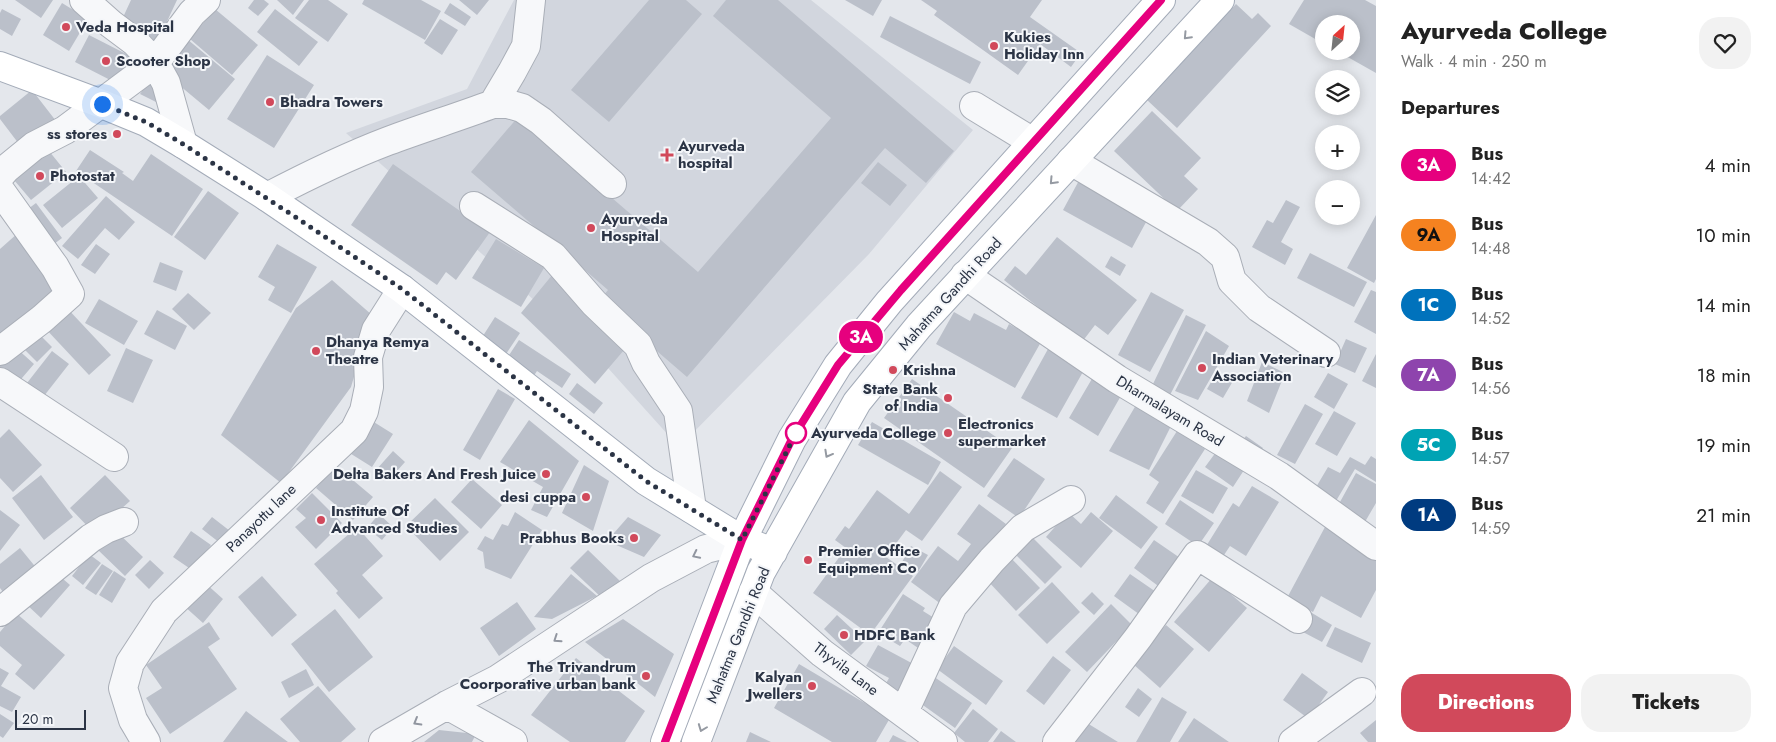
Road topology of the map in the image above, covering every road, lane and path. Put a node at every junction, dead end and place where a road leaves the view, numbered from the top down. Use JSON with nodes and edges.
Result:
{"nodes":[{"id":1,"x":84,"y":0,"type":"edge"},
{"id":2,"x":206,"y":0,"type":"edge"},
{"id":3,"x":530,"y":0,"type":"edge"},
{"id":4,"x":1161,"y":0,"type":"edge"},
{"id":5,"x":1220,"y":0,"type":"edge"},
{"id":6,"x":155,"y":63,"type":"junction"},
{"id":7,"x":0,"y":66,"type":"edge"},
{"id":8,"x":102,"y":104,"type":"junction"},
{"id":9,"x":492,"y":104,"type":"junction"},
{"id":10,"x":974,"y":106,"type":"dead end"},
{"id":11,"x":1033,"y":142,"type":"junction"},
{"id":12,"x":183,"y":144,"type":"junction"},
{"id":13,"x":1071,"y":161,"type":"junction"},
{"id":14,"x":0,"y":176,"type":"edge"},
{"id":15,"x":612,"y":184,"type":"dead end"},
{"id":16,"x":0,"y":190,"type":"edge"},
{"id":17,"x":267,"y":197,"type":"junction"},
{"id":18,"x":474,"y":206,"type":"dead end"},
{"id":19,"x":965,"y":275,"type":"junction"},
{"id":20,"x":402,"y":289,"type":"junction"},
{"id":21,"x":0,"y":351,"type":"edge"},
{"id":22,"x":1326,"y":353,"type":"dead end"},
{"id":23,"x":0,"y":382,"type":"edge"},
{"id":24,"x":114,"y":457,"type":"dead end"},
{"id":25,"x":1071,"y":500,"type":"dead end"},
{"id":26,"x":692,"y":509,"type":"junction"},
{"id":27,"x":124,"y":522,"type":"dead end"},
{"id":28,"x":742,"y":540,"type":"junction"},
{"id":29,"x":1376,"y":546,"type":"edge"},
{"id":30,"x":773,"y":552,"type":"junction"},
{"id":31,"x":753,"y":592,"type":"junction"},
{"id":32,"x":0,"y":612,"type":"edge"},
{"id":33,"x":1298,"y":619,"type":"dead end"},
{"id":34,"x":1362,"y":692,"type":"dead end"},
{"id":35,"x":447,"y":705,"type":"junction"},
{"id":36,"x":904,"y":712,"type":"junction"},
{"id":37,"x":146,"y":742,"type":"edge"},
{"id":38,"x":383,"y":742,"type":"edge"},
{"id":39,"x":513,"y":742,"type":"edge"},
{"id":40,"x":665,"y":742,"type":"edge"},
{"id":41,"x":696,"y":742,"type":"edge"},
{"id":42,"x":944,"y":742,"type":"edge"},
{"id":43,"x":1057,"y":742,"type":"edge"},
{"id":44,"x":1293,"y":742,"type":"edge"}],
"edges":[{"from":1,"to":6,"type":"street"},
{"from":2,"to":6,"type":"street"},
{"from":3,"to":9,"type":"street"},
{"from":4,"to":11,"type":"main road","name":"Mahatma Gandhi Road"},
{"from":5,"to":13,"type":"main road","name":"Mahatma Gandhi Road","one_way":true},
{"from":6,"to":8,"type":"street"},
{"from":6,"to":12,"type":"street"},
{"from":7,"to":8,"type":"main road"},
{"from":8,"to":12,"type":"main road"},
{"from":8,"to":14,"type":"street"},
{"from":9,"to":15,"type":"street"},
{"from":9,"to":17,"type":"street"},
{"from":10,"to":11,"type":"street"},
{"from":11,"to":28,"type":"main road","name":"Mahatma Gandhi Road"},
{"from":12,"to":17,"type":"main road"},
{"from":13,"to":19,"type":"main road","name":"Mahatma Gandhi Road","one_way":true},
{"from":13,"to":22,"type":"street"},
{"from":16,"to":21,"type":"street"},
{"from":17,"to":20,"type":"main road"},
{"from":18,"to":26,"type":"street"},
{"from":19,"to":29,"type":"street","name":"Dharmalayam Road"},
{"from":19,"to":30,"type":"main road","name":"Mahatma Gandhi Road","one_way":true},
{"from":20,"to":26,"type":"main road"},
{"from":20,"to":37,"type":"street","name":"Panayottu lane"},
{"from":23,"to":24,"type":"street"},
{"from":25,"to":36,"type":"street"},
{"from":26,"to":28,"type":"main road"},
{"from":27,"to":32,"type":"street"},
{"from":28,"to":30,"type":"main road"},
{"from":28,"to":35,"type":"street","one_way":true},
{"from":28,"to":40,"type":"main road","name":"Mahatma Gandhi Road"},
{"from":30,"to":31,"type":"main road","name":"Mahatma Gandhi Road"},
{"from":31,"to":36,"type":"street","name":"Thyvila Lane"},
{"from":31,"to":41,"type":"main road","name":"Mahatma Gandhi Road","one_way":true},
{"from":33,"to":43,"type":"street"},
{"from":34,"to":44,"type":"street"},
{"from":35,"to":38,"type":"street","one_way":true},
{"from":35,"to":39,"type":"street"},
{"from":36,"to":42,"type":"street","name":"Thyvila Lane"}]}
